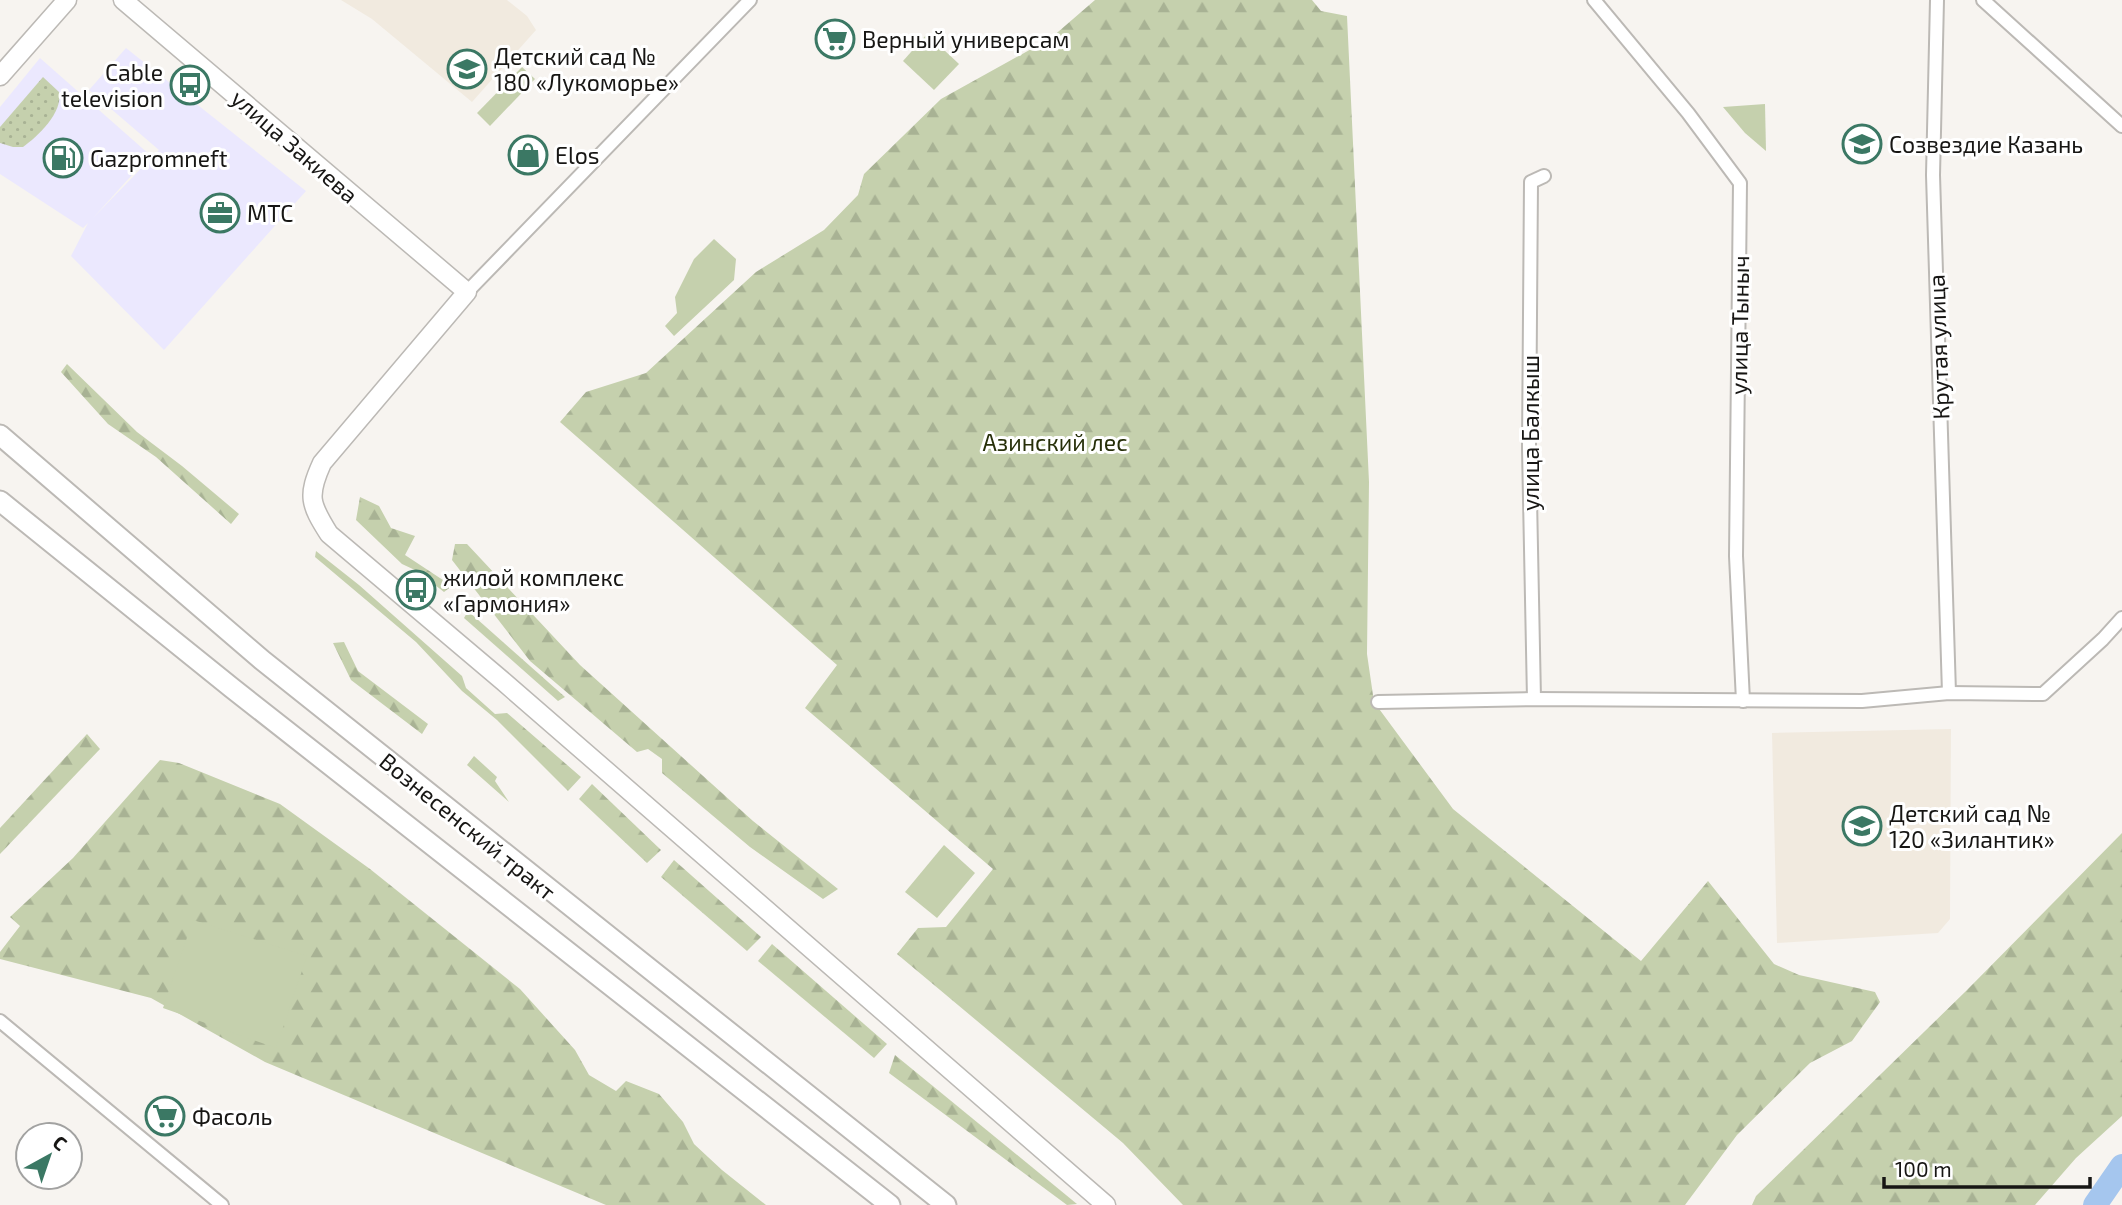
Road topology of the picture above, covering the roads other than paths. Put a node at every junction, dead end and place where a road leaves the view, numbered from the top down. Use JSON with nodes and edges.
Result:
{"nodes":[{"id":1,"x":67,"y":0,"type":"edge"},
{"id":2,"x":123,"y":0,"type":"edge"},
{"id":3,"x":750,"y":0,"type":"edge"},
{"id":4,"x":1594,"y":0,"type":"edge"},
{"id":5,"x":1937,"y":0,"type":"edge"},
{"id":6,"x":1983,"y":0,"type":"edge"},
{"id":7,"x":0,"y":76,"type":"edge"},
{"id":8,"x":2122,"y":126,"type":"edge"},
{"id":9,"x":1544,"y":176,"type":"dead end"},
{"id":10,"x":467,"y":292,"type":"junction"},
{"id":11,"x":0,"y":435,"type":"edge"},
{"id":12,"x":0,"y":501,"type":"edge"},
{"id":13,"x":2122,"y":618,"type":"edge"},
{"id":14,"x":1949,"y":693,"type":"junction"},
{"id":15,"x":1534,"y":699,"type":"junction"},
{"id":16,"x":1743,"y":701,"type":"junction"},
{"id":17,"x":1378,"y":702,"type":"dead end"},
{"id":18,"x":0,"y":1021,"type":"edge"},
{"id":19,"x":222,"y":1205,"type":"edge"},
{"id":20,"x":890,"y":1205,"type":"edge"},
{"id":21,"x":946,"y":1205,"type":"edge"},
{"id":22,"x":1106,"y":1205,"type":"edge"}],
"edges":[{"from":1,"to":7,"type":"street"},
{"from":2,"to":10,"type":"street","name":"улица Закиева"},
{"from":3,"to":10,"type":"street"},
{"from":4,"to":16,"type":"street","name":"улица Тыныч"},
{"from":5,"to":14,"type":"street","name":"Крутая улица"},
{"from":6,"to":8,"type":"street"},
{"from":9,"to":15,"type":"street","name":"улица Балкыш"},
{"from":10,"to":22,"type":"street"},
{"from":11,"to":21,"type":"main road","name":"Вознесенский тракт"},
{"from":12,"to":20,"type":"main road","name":"Вознесенский тракт"},
{"from":13,"to":14,"type":"street"},
{"from":14,"to":16,"type":"street"},
{"from":15,"to":16,"type":"street"},
{"from":15,"to":17,"type":"street"},
{"from":18,"to":19,"type":"street"}]}
